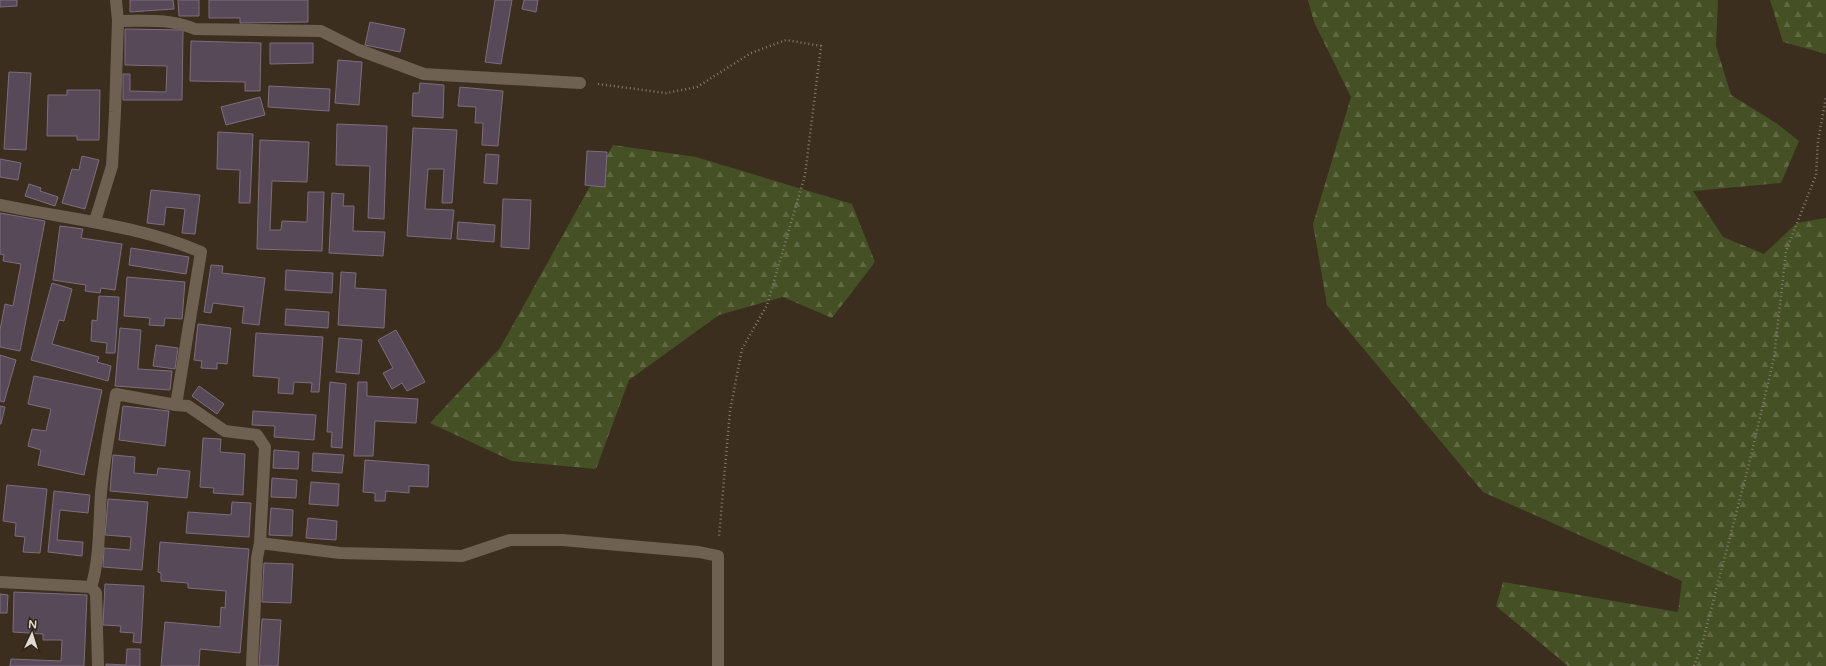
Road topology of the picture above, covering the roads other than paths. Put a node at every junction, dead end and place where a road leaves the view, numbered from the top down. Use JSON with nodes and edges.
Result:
{"nodes":[{"id":1,"x":116,"y":0,"type":"edge"},
{"id":2,"x":118,"y":21,"type":"junction"},
{"id":3,"x":580,"y":83,"type":"road end"},
{"id":4,"x":0,"y":206,"type":"edge"},
{"id":5,"x":95,"y":221,"type":"junction"},
{"id":6,"x":176,"y":405,"type":"junction"},
{"id":7,"x":260,"y":543,"type":"junction"},
{"id":8,"x":0,"y":582,"type":"edge"},
{"id":9,"x":91,"y":587,"type":"junction"},
{"id":10,"x":98,"y":666,"type":"edge"},
{"id":11,"x":252,"y":666,"type":"edge"},
{"id":12,"x":718,"y":666,"type":"edge"}],
"edges":[{"from":1,"to":2,"type":"street"},
{"from":2,"to":3,"type":"street"},
{"from":2,"to":5,"type":"street"},
{"from":4,"to":5,"type":"street"},
{"from":5,"to":6,"type":"street"},
{"from":6,"to":7,"type":"street"},
{"from":6,"to":9,"type":"street"},
{"from":7,"to":11,"type":"street"},
{"from":7,"to":12,"type":"street"},
{"from":8,"to":9,"type":"street"},
{"from":9,"to":10,"type":"street"}]}
